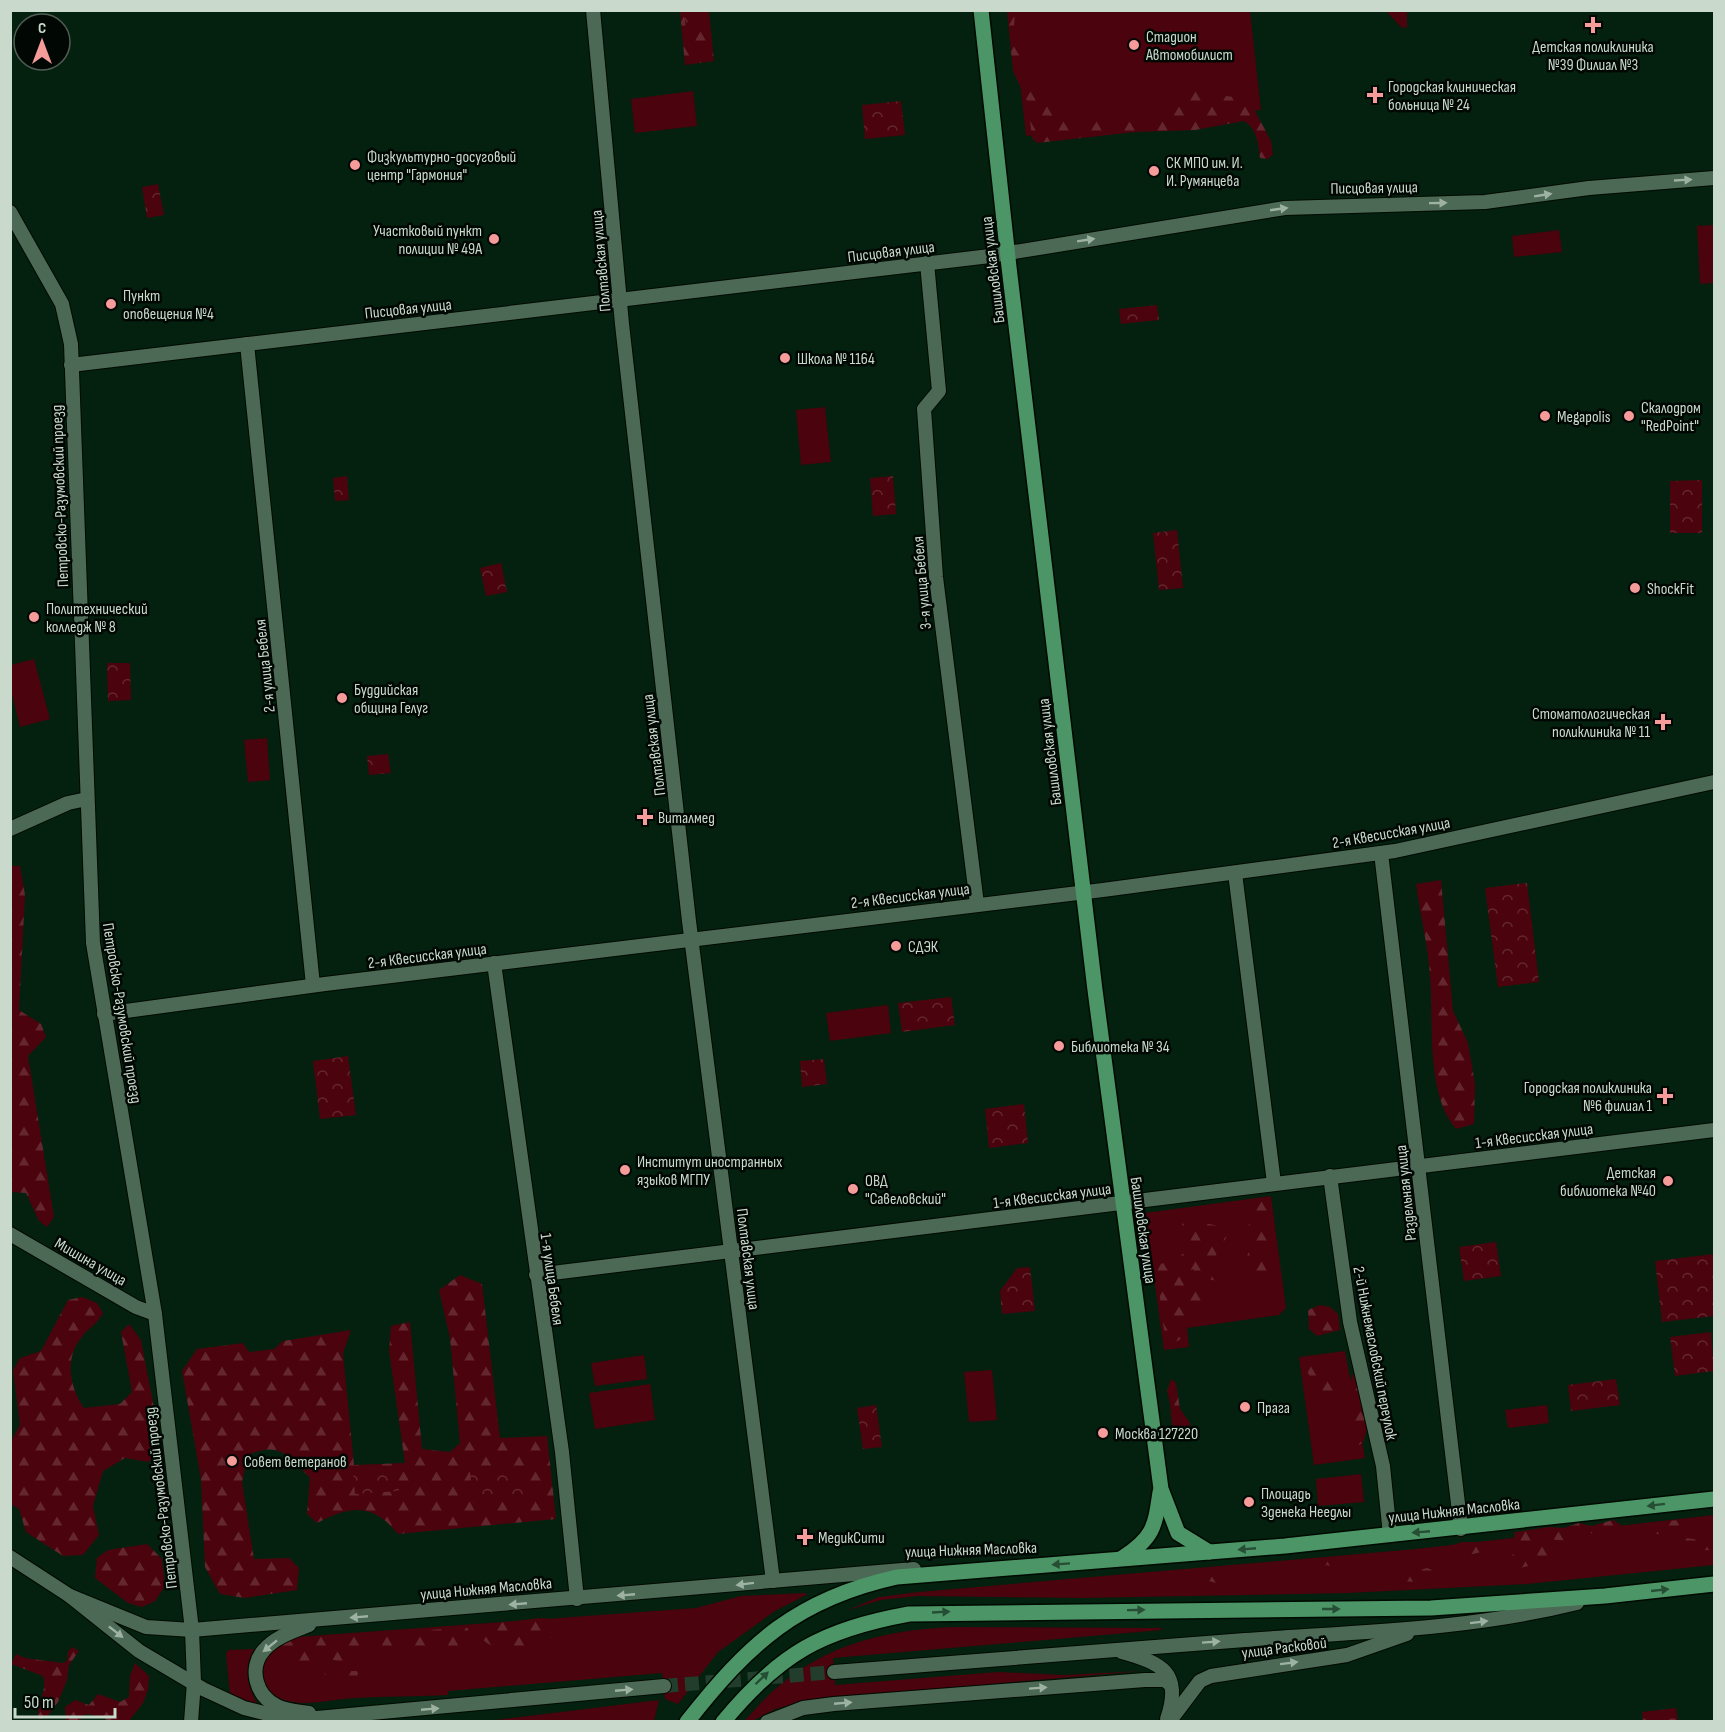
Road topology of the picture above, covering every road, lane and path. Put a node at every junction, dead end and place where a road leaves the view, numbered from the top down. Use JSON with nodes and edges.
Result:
{"nodes":[{"id":1,"x":593,"y":10,"type":"edge"},
{"id":2,"x":981,"y":10,"type":"edge"},
{"id":3,"x":1714,"y":178,"type":"edge"},
{"id":4,"x":10,"y":212,"type":"edge"},
{"id":5,"x":1007,"y":253,"type":"junction"},
{"id":6,"x":927,"y":263,"type":"junction"},
{"id":7,"x":620,"y":300,"type":"junction"},
{"id":8,"x":248,"y":344,"type":"junction"},
{"id":9,"x":71,"y":365,"type":"junction"},
{"id":10,"x":1714,"y":782,"type":"edge"},
{"id":11,"x":87,"y":799,"type":"junction"},
{"id":12,"x":10,"y":829,"type":"edge"},
{"id":13,"x":1381,"y":853,"type":"junction"},
{"id":14,"x":1235,"y":873,"type":"junction"},
{"id":15,"x":1084,"y":892,"type":"junction"},
{"id":16,"x":976,"y":904,"type":"junction"},
{"id":17,"x":691,"y":938,"type":"junction"},
{"id":18,"x":494,"y":963,"type":"junction"},
{"id":19,"x":313,"y":985,"type":"junction"},
{"id":20,"x":105,"y":1014,"type":"junction"},
{"id":21,"x":1714,"y":1130,"type":"edge"},
{"id":22,"x":1418,"y":1166,"type":"junction"},
{"id":23,"x":1330,"y":1176,"type":"junction"},
{"id":24,"x":1274,"y":1183,"type":"junction"},
{"id":25,"x":1122,"y":1203,"type":"junction"},
{"id":26,"x":10,"y":1234,"type":"edge"},
{"id":27,"x":731,"y":1250,"type":"junction"},
{"id":28,"x":536,"y":1275,"type":"junction"},
{"id":29,"x":155,"y":1314,"type":"junction"},
{"id":30,"x":1161,"y":1489,"type":"junction"},
{"id":31,"x":1714,"y":1498,"type":"edge"},
{"id":32,"x":1461,"y":1528,"type":"junction"},
{"id":33,"x":1390,"y":1535,"type":"junction"},
{"id":34,"x":1209,"y":1552,"type":"junction"},
{"id":35,"x":10,"y":1557,"type":"edge"},
{"id":36,"x":1119,"y":1560,"type":"junction"},
{"id":37,"x":964,"y":1570,"type":"junction"},
{"id":38,"x":773,"y":1581,"type":"junction"},
{"id":39,"x":1714,"y":1584,"type":"edge"},
{"id":40,"x":70,"y":1596,"type":"junction"},
{"id":41,"x":1605,"y":1596,"type":"junction"},
{"id":42,"x":577,"y":1599,"type":"junction"},
{"id":43,"x":322,"y":1620,"type":"junction"},
{"id":44,"x":1421,"y":1629,"type":"junction"},
{"id":45,"x":192,"y":1630,"type":"junction"},
{"id":46,"x":1111,"y":1649,"type":"junction"},
{"id":47,"x":834,"y":1672,"type":"tunnel mouth"},
{"id":48,"x":194,"y":1682,"type":"junction"},
{"id":49,"x":1171,"y":1685,"type":"junction"},
{"id":50,"x":664,"y":1686,"type":"tunnel mouth"},
{"id":51,"x":335,"y":1716,"type":"junction"},
{"id":52,"x":292,"y":1720,"type":"junction"},
{"id":53,"x":191,"y":1722,"type":"edge"},
{"id":54,"x":273,"y":1722,"type":"edge"},
{"id":55,"x":687,"y":1722,"type":"edge"},
{"id":56,"x":723,"y":1722,"type":"edge"},
{"id":57,"x":767,"y":1722,"type":"edge"},
{"id":58,"x":1167,"y":1722,"type":"edge"}],
"edges":[{"from":1,"to":7,"type":"street","name":"Полтавская улица"},
{"from":2,"to":5,"type":"main road","name":"Башиловская улица"},
{"from":5,"to":3,"type":"street","name":"Писцовая улица","one_way":true},
{"from":4,"to":9,"type":"street","name":"Петровско-Разумовский проезд"},
{"from":5,"to":6,"type":"street","name":"Писцовая улица"},
{"from":5,"to":15,"type":"main road","name":"Башиловская улица"},
{"from":6,"to":7,"type":"street","name":"Писцовая улица"},
{"from":6,"to":16,"type":"street","name":"3-я улица Бебеля"},
{"from":7,"to":8,"type":"street","name":"Писцовая улица"},
{"from":7,"to":17,"type":"street","name":"Полтавская улица"},
{"from":8,"to":9,"type":"street","name":"Писцовая улица"},
{"from":8,"to":19,"type":"street","name":"2-я улица Бебеля"},
{"from":9,"to":11,"type":"street","name":"Петровско-Разумовский проезд"},
{"from":10,"to":13,"type":"street","name":"2-я Квесисская улица"},
{"from":11,"to":12,"type":"street"},
{"from":11,"to":20,"type":"street","name":"Петровско-Разумовский проезд"},
{"from":13,"to":14,"type":"street","name":"2-я Квесисская улица"},
{"from":13,"to":22,"type":"street","name":"Раздельная улица"},
{"from":14,"to":15,"type":"street","name":"2-я Квесисская улица"},
{"from":14,"to":24,"type":"street"},
{"from":15,"to":16,"type":"street","name":"2-я Квесисская улица"},
{"from":15,"to":25,"type":"main road","name":"Башиловская улица"},
{"from":16,"to":17,"type":"street","name":"2-я Квесисская улица"},
{"from":17,"to":18,"type":"street","name":"2-я Квесисская улица"},
{"from":17,"to":27,"type":"street","name":"Полтавская улица"},
{"from":18,"to":19,"type":"street","name":"2-я Квесисская улица"},
{"from":18,"to":28,"type":"street","name":"1-я улица Бебеля"},
{"from":19,"to":20,"type":"street","name":"2-я Квесисская улица"},
{"from":20,"to":29,"type":"street","name":"Петровско-Разумовский проезд"},
{"from":21,"to":22,"type":"street","name":"1-я Квесисская улица"},
{"from":22,"to":23,"type":"street","name":"1-я Квесисская улица"},
{"from":22,"to":32,"type":"street","name":"Раздельная улица"},
{"from":23,"to":24,"type":"street","name":"1-я Квесисская улица"},
{"from":23,"to":33,"type":"street","name":"2-й Нижнемасловский переулок"},
{"from":24,"to":25,"type":"street","name":"1-я Квесисская улица"},
{"from":25,"to":27,"type":"street","name":"1-я Квесисская улица"},
{"from":25,"to":30,"type":"main road","name":"Башиловская улица"},
{"from":26,"to":29,"type":"street","name":"Мишина улица"},
{"from":27,"to":28,"type":"street","name":"1-я Квесисская улица"},
{"from":27,"to":38,"type":"street","name":"Полтавская улица"},
{"from":28,"to":42,"type":"street","name":"1-я улица Бебеля"},
{"from":29,"to":45,"type":"street","name":"Петровско-Разумовский проезд"},
{"from":30,"to":34,"type":"main road","name":"Башиловская улица"},
{"from":30,"to":36,"type":"main road","name":"Башиловская улица"},
{"from":31,"to":32,"type":"main road","name":"улица Нижняя Масловка","one_way":true},
{"from":32,"to":33,"type":"main road","name":"улица Нижняя Масловка","one_way":true},
{"from":33,"to":34,"type":"main road","name":"улица Нижняя Масловка","one_way":true},
{"from":34,"to":36,"type":"main road","name":"улица Нижняя Масловка"},
{"from":35,"to":40,"type":"street"},
{"from":36,"to":37,"type":"main road","name":"улица Нижняя Масловка","one_way":true},
{"from":37,"to":38,"type":"street","name":"улица Нижняя Масловка"},
{"from":37,"to":55,"type":"main road"},
{"from":38,"to":42,"type":"street","name":"улица Нижняя Масловка","one_way":true},
{"from":41,"to":39,"type":"main road","one_way":true},
{"from":40,"to":45,"type":"street","name":"улица Нижняя Масловка"},
{"from":40,"to":48,"type":"street","one_way":true},
{"from":44,"to":41,"type":"street","one_way":true},
{"from":56,"to":41,"type":"main road","one_way":true},
{"from":42,"to":43,"type":"street","name":"улица Нижняя Масловка","one_way":true},
{"from":43,"to":45,"type":"street","name":"улица Нижняя Масловка"},
{"from":43,"to":51,"type":"street","one_way":true},
{"from":46,"to":44,"type":"street","one_way":true},
{"from":58,"to":44,"type":"street","name":"улица Расковой","one_way":true},
{"from":45,"to":48,"type":"street","name":"Петровско-Разумовский проезд"},
{"from":46,"to":47,"type":"street"},
{"from":46,"to":49,"type":"street"},
{"from":48,"to":52,"type":"street"},
{"from":48,"to":53,"type":"street","name":"Петровско-Разумовский проезд"},
{"from":57,"to":49,"type":"street","one_way":true},
{"from":49,"to":58,"type":"street"},
{"from":51,"to":50,"type":"street","one_way":true},
{"from":51,"to":52,"type":"street"},
{"from":52,"to":54,"type":"street"}]}
